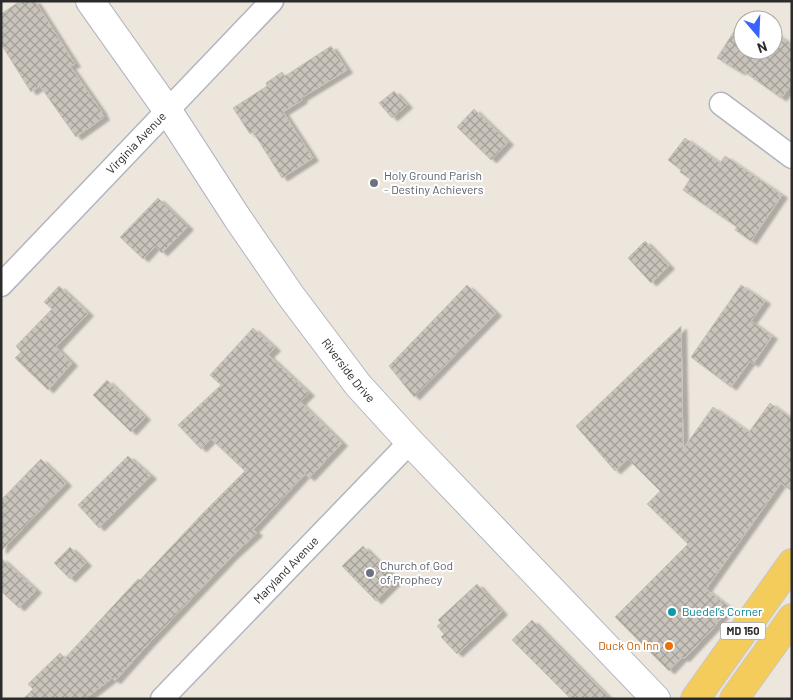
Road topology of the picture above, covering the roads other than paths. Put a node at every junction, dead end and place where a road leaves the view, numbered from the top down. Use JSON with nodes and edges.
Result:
{"nodes":[{"id":1,"x":90,"y":1,"type":"edge"},
{"id":2,"x":272,"y":1,"type":"edge"},
{"id":3,"x":721,"y":104,"type":"dead end"},
{"id":4,"x":168,"y":111,"type":"junction"},
{"id":5,"x":792,"y":157,"type":"edge"},
{"id":6,"x":1,"y":285,"type":"edge"},
{"id":7,"x":410,"y":442,"type":"junction"},
{"id":8,"x":792,"y":563,"type":"edge"},
{"id":9,"x":792,"y":618,"type":"edge"},
{"id":10,"x":162,"y":699,"type":"edge"},
{"id":11,"x":656,"y":699,"type":"edge"},
{"id":12,"x":695,"y":699,"type":"edge"},
{"id":13,"x":734,"y":699,"type":"edge"}],
"edges":[{"from":1,"to":4,"type":"street","name":"Riverside Drive"},
{"from":2,"to":4,"type":"street","name":"Virginia Avenue"},
{"from":3,"to":5,"type":"street"},
{"from":4,"to":6,"type":"street","name":"Virginia Avenue"},
{"from":4,"to":7,"type":"street","name":"Riverside Drive"},
{"from":7,"to":10,"type":"street","name":"Maryland Avenue"},
{"from":7,"to":11,"type":"street","name":"Riverside Drive"},
{"from":8,"to":12,"type":"main road","number":"MD 150"},
{"from":9,"to":13,"type":"main road","number":"MD 150"}]}
